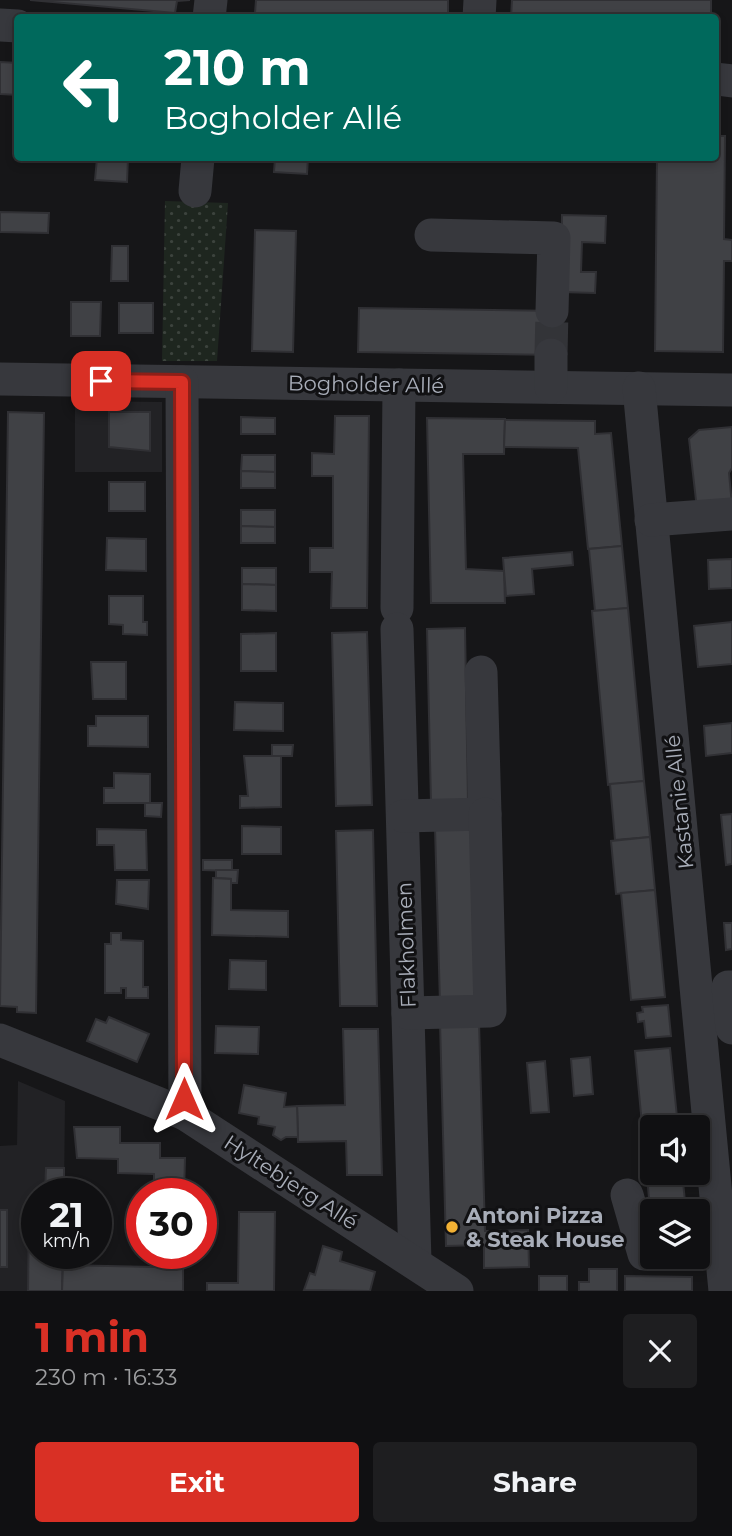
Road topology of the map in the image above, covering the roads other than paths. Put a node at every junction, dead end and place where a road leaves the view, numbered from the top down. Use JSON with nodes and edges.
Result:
{"nodes":[{"id":1,"x":198,"y":161,"type":"edge"},
{"id":2,"x":195,"y":191,"type":"dead end"},
{"id":3,"x":431,"y":235,"type":"dead end"},
{"id":4,"x":552,"y":311,"type":"tunnel mouth"},
{"id":5,"x":0,"y":379,"type":"edge"},
{"id":6,"x":182,"y":382,"type":"junction"},
{"id":7,"x":398,"y":385,"type":"junction"},
{"id":8,"x":639,"y":388,"type":"junction"},
{"id":9,"x":732,"y":390,"type":"edge"},
{"id":10,"x":732,"y":514,"type":"edge"},
{"id":11,"x":651,"y":520,"type":"junction"},
{"id":12,"x":481,"y":672,"type":"dead end"},
{"id":13,"x":485,"y":814,"type":"junction"},
{"id":14,"x":403,"y":816,"type":"junction"},
{"id":15,"x":732,"y":987,"type":"edge"},
{"id":16,"x":408,"y":1013,"type":"junction"},
{"id":17,"x":732,"y":1028,"type":"edge"},
{"id":18,"x":0,"y":1040,"type":"edge"},
{"id":19,"x":720,"y":1112,"type":"edge"},
{"id":20,"x":185,"y":1114,"type":"junction"},
{"id":21,"x":628,"y":1195,"type":"dead end"},
{"id":22,"x":717,"y":1231,"type":"edge"},
{"id":23,"x":640,"y":1239,"type":"edge"},
{"id":24,"x":415,"y":1262,"type":"junction"},
{"id":25,"x":457,"y":1291,"type":"edge"},
{"id":26,"x":724,"y":1291,"type":"edge"}],
"edges":[{"from":1,"to":2,"type":"street"},
{"from":3,"to":4,"type":"street"},
{"from":5,"to":6,"type":"street","name":"Bogholder Allé"},
{"from":6,"to":7,"type":"street","name":"Bogholder Allé"},
{"from":6,"to":20,"type":"street"},
{"from":7,"to":8,"type":"street","name":"Bogholder Allé"},
{"from":7,"to":14,"type":"street","name":"Flakholmen"},
{"from":8,"to":9,"type":"street","name":"Bogholder Allé"},
{"from":8,"to":11,"type":"street","name":"Kastanie Allé"},
{"from":10,"to":11,"type":"street"},
{"from":11,"to":19,"type":"street","name":"Kastanie Allé"},
{"from":12,"to":13,"type":"street"},
{"from":13,"to":14,"type":"street"},
{"from":13,"to":16,"type":"street"},
{"from":14,"to":16,"type":"street","name":"Flakholmen"},
{"from":15,"to":17,"type":"street"},
{"from":16,"to":24,"type":"street","name":"Flakholmen"},
{"from":18,"to":20,"type":"street","name":"Hyltebjerg Allé"},
{"from":19,"to":22,"type":"street","name":"Kastanie Allé"},
{"from":20,"to":24,"type":"street","name":"Hyltebjerg Allé"},
{"from":21,"to":23,"type":"street"},
{"from":22,"to":26,"type":"street","name":"Kastanie Allé"},
{"from":24,"to":25,"type":"street","name":"Hyltebjerg Allé"}]}
